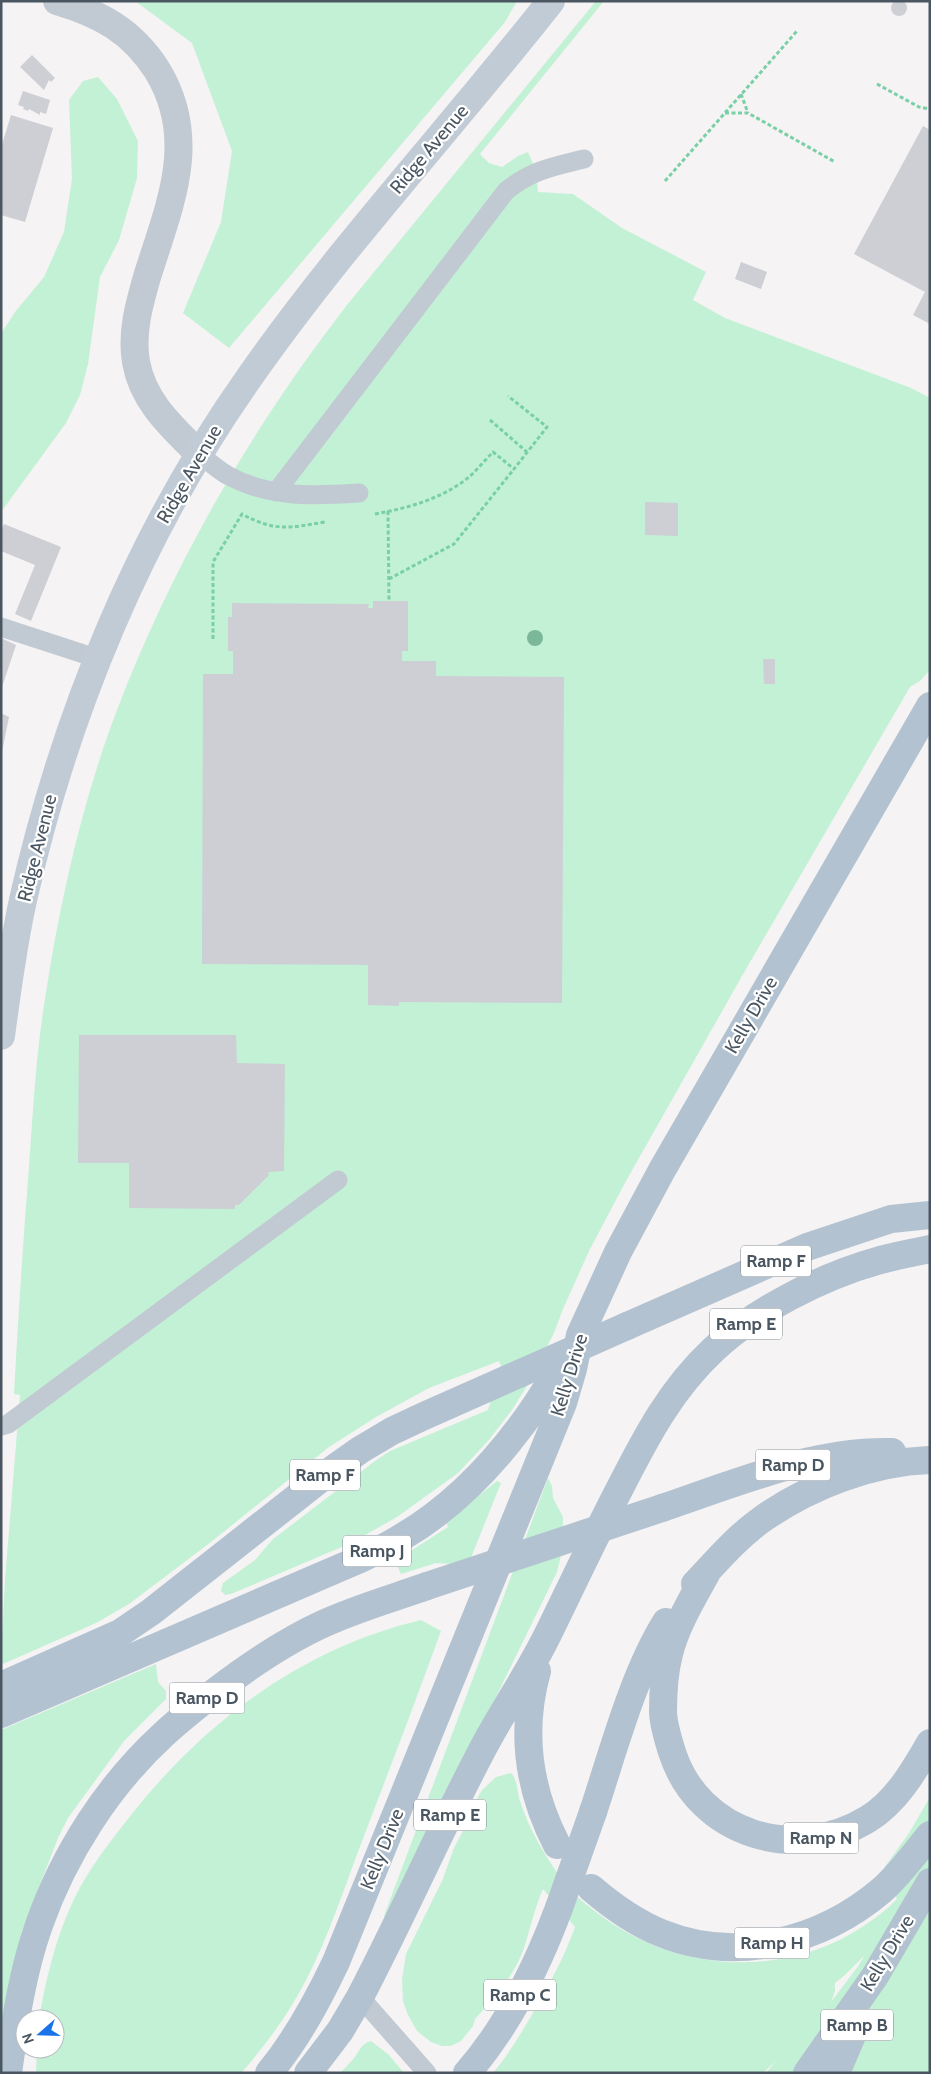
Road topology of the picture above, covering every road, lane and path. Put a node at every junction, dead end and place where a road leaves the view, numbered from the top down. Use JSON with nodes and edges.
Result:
{"nodes":[{"id":1,"x":57,"y":1,"type":"edge"},
{"id":2,"x":551,"y":1,"type":"edge"},
{"id":3,"x":797,"y":31,"type":"dead end"},
{"id":4,"x":877,"y":84,"type":"dead end"},
{"id":5,"x":741,"y":94,"type":"junction"},
{"id":6,"x":930,"y":109,"type":"edge"},
{"id":7,"x":725,"y":113,"type":"junction"},
{"id":8,"x":748,"y":113,"type":"junction"},
{"id":9,"x":584,"y":158,"type":"dead end"},
{"id":10,"x":836,"y":162,"type":"dead end"},
{"id":11,"x":664,"y":181,"type":"dead end"},
{"id":12,"x":508,"y":396,"type":"dead end"},
{"id":13,"x":490,"y":420,"type":"dead end"},
{"id":14,"x":547,"y":427,"type":"dead end"},
{"id":15,"x":527,"y":452,"type":"dead end"},
{"id":16,"x":199,"y":454,"type":"junction"},
{"id":17,"x":514,"y":469,"type":"dead end"},
{"id":18,"x":276,"y":492,"type":"junction"},
{"id":19,"x":359,"y":493,"type":"dead end"},
{"id":20,"x":388,"y":511,"type":"dead end"},
{"id":21,"x":389,"y":579,"type":"junction"},
{"id":22,"x":389,"y":601,"type":"dead end"},
{"id":23,"x":1,"y":627,"type":"edge"},
{"id":24,"x":99,"y":659,"type":"junction"},
{"id":25,"x":930,"y":706,"type":"edge"},
{"id":26,"x":1,"y":1036,"type":"edge"},
{"id":27,"x":338,"y":1180,"type":"dead end"},
{"id":28,"x":930,"y":1215,"type":"edge"},
{"id":29,"x":930,"y":1249,"type":"edge"},
{"id":30,"x":580,"y":1335,"type":"junction"},
{"id":31,"x":1,"y":1426,"type":"edge"},
{"id":32,"x":930,"y":1455,"type":"edge"},
{"id":33,"x":930,"y":1460,"type":"edge"},
{"id":34,"x":707,"y":1572,"type":"junction"},
{"id":35,"x":547,"y":1636,"type":"junction"},
{"id":36,"x":1,"y":1686,"type":"edge"},
{"id":37,"x":1,"y":1714,"type":"edge"},
{"id":38,"x":930,"y":1743,"type":"edge"},
{"id":39,"x":930,"y":1835,"type":"edge"},
{"id":40,"x":557,"y":1845,"type":"dead end"},
{"id":41,"x":930,"y":1882,"type":"edge"},
{"id":42,"x":591,"y":1888,"type":"dead end"},
{"id":43,"x":875,"y":1976,"type":"junction"},
{"id":44,"x":360,"y":1997,"type":"junction"},
{"id":45,"x":8,"y":2073,"type":"edge"},
{"id":46,"x":269,"y":2073,"type":"edge"},
{"id":47,"x":308,"y":2073,"type":"edge"},
{"id":48,"x":427,"y":2073,"type":"edge"},
{"id":49,"x":467,"y":2073,"type":"edge"},
{"id":50,"x":807,"y":2073,"type":"edge"},
{"id":51,"x":836,"y":2073,"type":"edge"}],
"edges":[{"from":1,"to":16,"type":"street"},
{"from":2,"to":16,"type":"main road","name":"Ridge Avenue"},
{"from":3,"to":5,"type":"path"},
{"from":4,"to":6,"type":"path"},
{"from":5,"to":7,"type":"path"},
{"from":5,"to":8,"type":"path"},
{"from":7,"to":8,"type":"path"},
{"from":7,"to":11,"type":"path"},
{"from":8,"to":10,"type":"path"},
{"from":9,"to":18,"type":"lane"},
{"from":12,"to":14,"type":"path"},
{"from":13,"to":15,"type":"path"},
{"from":16,"to":18,"type":"lane"},
{"from":16,"to":24,"type":"main road","name":"Ridge Avenue"},
{"from":17,"to":21,"type":"path"},
{"from":18,"to":19,"type":"lane"},
{"from":20,"to":21,"type":"path"},
{"from":21,"to":22,"type":"path"},
{"from":23,"to":24,"type":"lane"},
{"from":24,"to":26,"type":"main road","name":"Ridge Avenue"},
{"from":25,"to":30,"type":"main road","name":"Kelly Drive"},
{"from":27,"to":31,"type":"lane"},
{"from":28,"to":36,"type":"main road","number":"Ramp F","bridge":true},
{"from":29,"to":35,"type":"main road","number":"Ramp E"},
{"from":30,"to":37,"type":"main road","number":"Ramp J"},
{"from":30,"to":46,"type":"main road","name":"Kelly Drive"},
{"from":32,"to":45,"type":"main road","number":"Ramp D","bridge":true},
{"from":33,"to":34,"type":"main road","number":"Ramp N"},
{"from":34,"to":38,"type":"main road","number":"Ramp N"},
{"from":34,"to":49,"type":"main road","number":"Ramp C","bridge":true},
{"from":35,"to":40,"type":"main road"},
{"from":35,"to":44,"type":"main road","number":"Ramp E"},
{"from":39,"to":42,"type":"main road","number":"Ramp H"},
{"from":41,"to":43,"type":"main road","name":"Kelly Drive"},
{"from":43,"to":50,"type":"main road","name":"Kelly Drive"},
{"from":43,"to":51,"type":"main road","number":"Ramp B"},
{"from":44,"to":47,"type":"main road","number":"Ramp E"},
{"from":44,"to":48,"type":"lane"}]}
